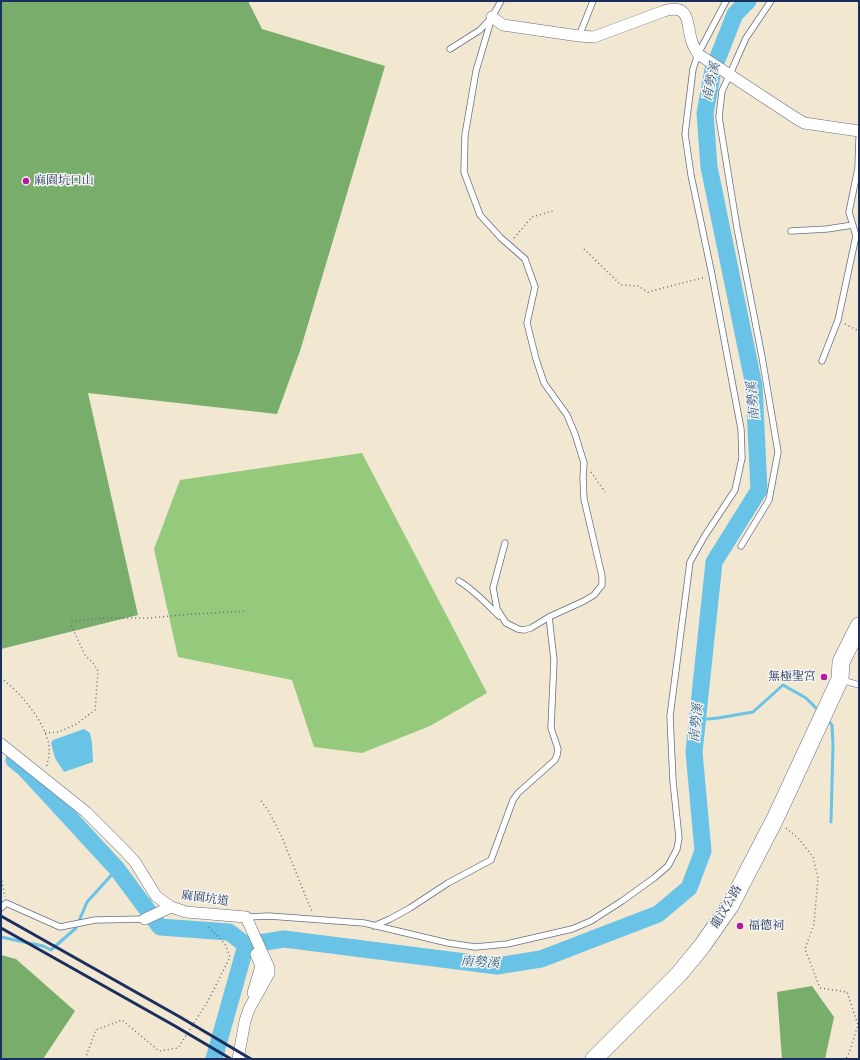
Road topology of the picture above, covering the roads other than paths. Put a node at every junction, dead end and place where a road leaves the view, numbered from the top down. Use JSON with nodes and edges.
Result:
{"nodes":[{"id":1,"x":500,"y":1,"type":"edge"},
{"id":2,"x":593,"y":1,"type":"edge"},
{"id":3,"x":726,"y":1,"type":"edge"},
{"id":4,"x":771,"y":1,"type":"edge"},
{"id":5,"x":492,"y":17,"type":"junction"},
{"id":6,"x":579,"y":36,"type":"junction"},
{"id":7,"x":450,"y":49,"type":"dead end"},
{"id":8,"x":700,"y":56,"type":"junction"},
{"id":9,"x":728,"y":73,"type":"junction"},
{"id":10,"x":859,"y":131,"type":"edge"},
{"id":11,"x":859,"y":138,"type":"edge"},
{"id":12,"x":853,"y":225,"type":"junction"},
{"id":13,"x":791,"y":231,"type":"dead end"},
{"id":14,"x":822,"y":361,"type":"dead end"},
{"id":15,"x":505,"y":543,"type":"dead end"},
{"id":16,"x":741,"y":546,"type":"dead end"},
{"id":17,"x":459,"y":581,"type":"dead end"},
{"id":18,"x":549,"y":617,"type":"junction"},
{"id":19,"x":506,"y":624,"type":"junction"},
{"id":20,"x":859,"y":626,"type":"edge"},
{"id":21,"x":859,"y":651,"type":"edge"},
{"id":22,"x":840,"y":679,"type":"junction"},
{"id":23,"x":859,"y":685,"type":"edge"},
{"id":24,"x":1,"y":744,"type":"edge"},
{"id":25,"x":171,"y":907,"type":"junction"},
{"id":26,"x":1,"y":908,"type":"edge"},
{"id":27,"x":243,"y":916,"type":"junction"},
{"id":28,"x":145,"y":919,"type":"joint"},
{"id":29,"x":373,"y":926,"type":"junction"},
{"id":30,"x":238,"y":1059,"type":"edge"},
{"id":31,"x":594,"y":1059,"type":"edge"}],
"edges":[{"from":1,"to":5,"type":"lane"},
{"from":2,"to":6,"type":"lane"},
{"from":3,"to":8,"type":"lane"},
{"from":4,"to":9,"type":"lane"},
{"from":5,"to":6,"type":"street"},
{"from":5,"to":7,"type":"lane"},
{"from":5,"to":18,"type":"lane"},
{"from":6,"to":8,"type":"street"},
{"from":8,"to":9,"type":"street"},
{"from":8,"to":29,"type":"lane"},
{"from":9,"to":10,"type":"street"},
{"from":9,"to":16,"type":"lane"},
{"from":11,"to":12,"type":"lane"},
{"from":12,"to":13,"type":"lane"},
{"from":12,"to":14,"type":"lane"},
{"from":15,"to":19,"type":"lane"},
{"from":17,"to":19,"type":"lane"},
{"from":18,"to":19,"type":"lane"},
{"from":18,"to":29,"type":"lane"},
{"from":20,"to":22,"type":"main road"},
{"from":21,"to":22,"type":"main road"},
{"from":22,"to":23,"type":"lane"},
{"from":22,"to":31,"type":"main road","name":"龍汶公路"},
{"from":24,"to":25,"type":"street","name":"麻園坑道"},
{"from":25,"to":27,"type":"street","name":"麻園坑道"},
{"from":25,"to":28,"type":"street"},
{"from":26,"to":28,"type":"lane"},
{"from":27,"to":29,"type":"lane"},
{"from":27,"to":30,"type":"street"}]}
